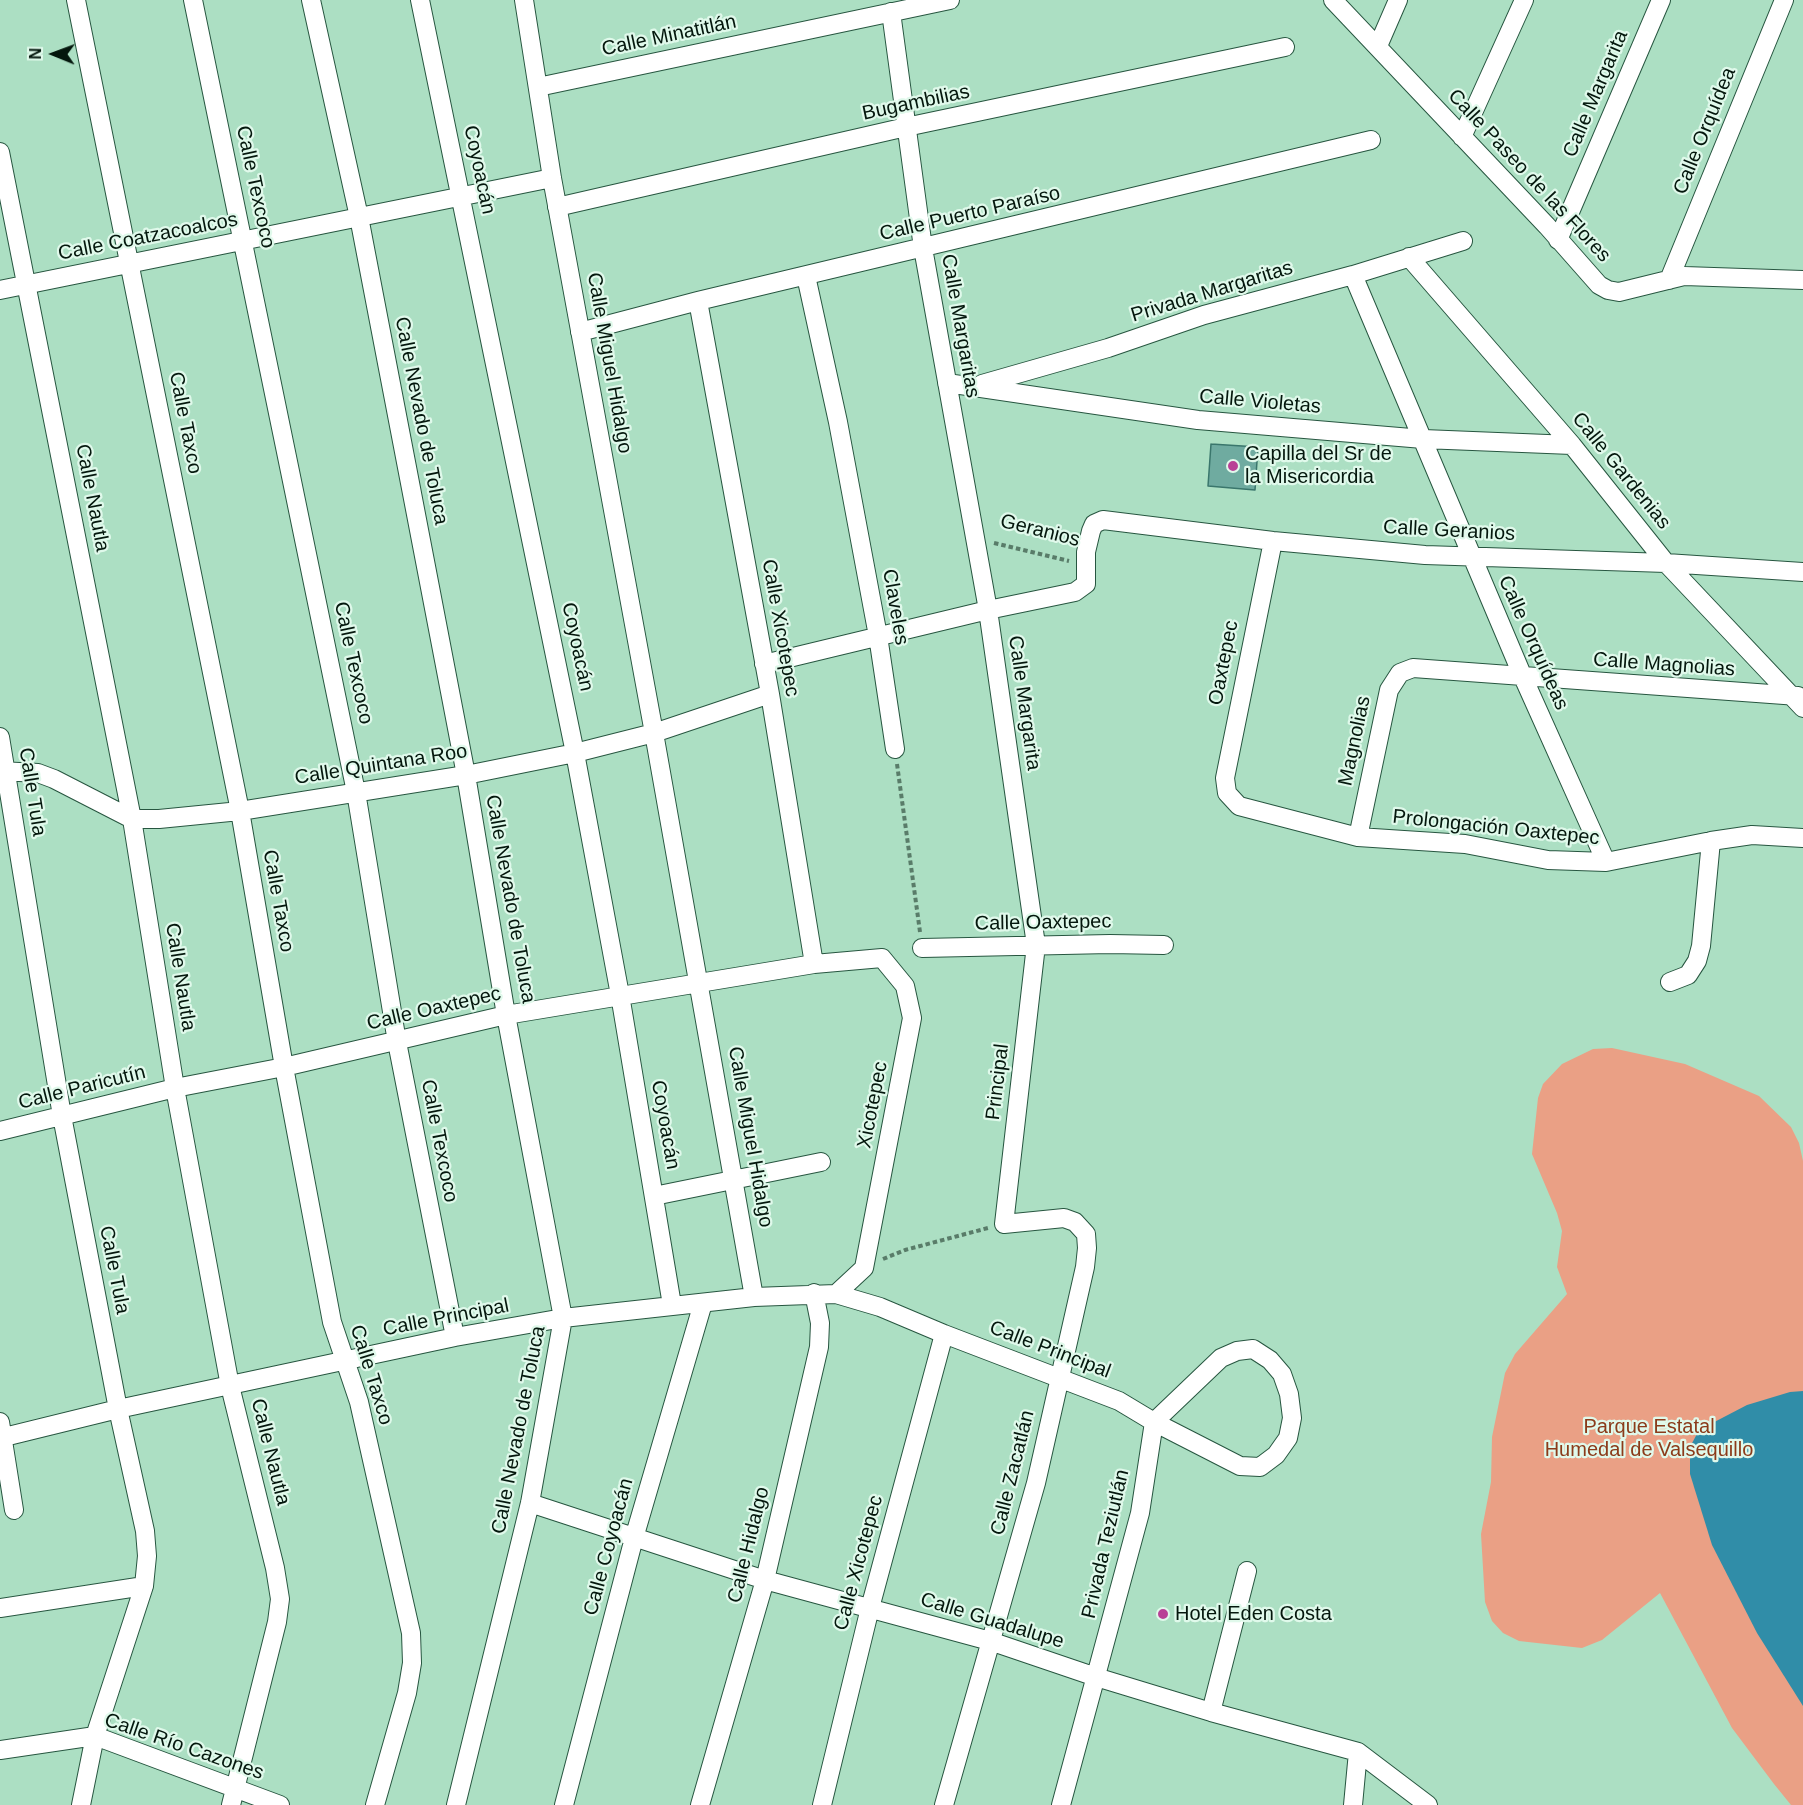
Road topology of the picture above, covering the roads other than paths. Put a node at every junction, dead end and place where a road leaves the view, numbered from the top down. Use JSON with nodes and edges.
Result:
{"nodes":[{"id":1,"x":76,"y":0,"type":"edge"},
{"id":2,"x":193,"y":0,"type":"edge"},
{"id":3,"x":311,"y":0,"type":"edge"},
{"id":4,"x":420,"y":0,"type":"edge"},
{"id":5,"x":524,"y":0,"type":"edge"},
{"id":6,"x":950,"y":0,"type":"edge"},
{"id":7,"x":1333,"y":0,"type":"edge"},
{"id":8,"x":1398,"y":0,"type":"edge"},
{"id":9,"x":1524,"y":0,"type":"edge"},
{"id":10,"x":1661,"y":0,"type":"edge"},
{"id":11,"x":1784,"y":0,"type":"edge"},
{"id":12,"x":891,"y":12,"type":"junction"},
{"id":13,"x":1378,"y":46,"type":"junction"},
{"id":14,"x":1285,"y":47,"type":"dead end"},
{"id":15,"x":538,"y":87,"type":"junction"},
{"id":16,"x":906,"y":127,"type":"junction"},
{"id":17,"x":1462,"y":137,"type":"junction"},
{"id":18,"x":1371,"y":140,"type":"dead end"},
{"id":19,"x":0,"y":152,"type":"edge"},
{"id":20,"x":552,"y":178,"type":"junction"},
{"id":21,"x":462,"y":196,"type":"junction"},
{"id":22,"x":557,"y":207,"type":"junction"},
{"id":23,"x":359,"y":218,"type":"junction"},
{"id":24,"x":1558,"y":240,"type":"junction"},
{"id":25,"x":243,"y":241,"type":"junction"},
{"id":26,"x":1463,"y":241,"type":"dead end"},
{"id":27,"x":923,"y":248,"type":"junction"},
{"id":28,"x":1408,"y":257,"type":"junction"},
{"id":29,"x":130,"y":264,"type":"junction"},
{"id":30,"x":1353,"y":275,"type":"junction"},
{"id":31,"x":1801,"y":275,"type":"edge"},
{"id":32,"x":806,"y":276,"type":"junction"},
{"id":33,"x":1668,"y":280,"type":"junction"},
{"id":34,"x":27,"y":284,"type":"junction"},
{"id":35,"x":0,"y":290,"type":"edge"},
{"id":36,"x":698,"y":301,"type":"junction"},
{"id":37,"x":580,"y":332,"type":"junction"},
{"id":38,"x":947,"y":383,"type":"junction"},
{"id":39,"x":974,"y":386,"type":"junction"},
{"id":40,"x":1423,"y":439,"type":"junction"},
{"id":41,"x":1572,"y":445,"type":"junction"},
{"id":42,"x":961,"y":469,"type":"joint"},
{"id":43,"x":1094,"y":524,"type":"joint"},
{"id":44,"x":1273,"y":541,"type":"junction"},
{"id":45,"x":1471,"y":556,"type":"junction"},
{"id":46,"x":1803,"y":561,"type":"edge"},
{"id":47,"x":1666,"y":562,"type":"junction"},
{"id":48,"x":1803,"y":572,"type":"edge"},
{"id":49,"x":988,"y":609,"type":"junction"},
{"id":50,"x":878,"y":636,"type":"junction"},
{"id":51,"x":764,"y":664,"type":"junction"},
{"id":52,"x":1523,"y":677,"type":"junction"},
{"id":53,"x":770,"y":694,"type":"junction"},
{"id":54,"x":1800,"y":700,"type":"edge"},
{"id":55,"x":654,"y":733,"type":"junction"},
{"id":56,"x":0,"y":737,"type":"edge"},
{"id":57,"x":895,"y":749,"type":"road end"},
{"id":58,"x":575,"y":753,"type":"junction"},
{"id":59,"x":3,"y":771,"type":"edge"},
{"id":60,"x":466,"y":775,"type":"junction"},
{"id":61,"x":356,"y":792,"type":"junction"},
{"id":62,"x":1227,"y":793,"type":"joint"},
{"id":63,"x":240,"y":812,"type":"junction"},
{"id":64,"x":132,"y":819,"type":"junction"},
{"id":65,"x":1358,"y":837,"type":"junction"},
{"id":66,"x":1803,"y":838,"type":"edge"},
{"id":67,"x":1711,"y":840,"type":"junction"},
{"id":68,"x":1606,"y":862,"type":"junction"},
{"id":69,"x":1036,"y":945,"type":"junction"},
{"id":70,"x":1164,"y":945,"type":"dead end"},
{"id":71,"x":922,"y":948,"type":"road end"},
{"id":72,"x":882,"y":958,"type":"joint"},
{"id":73,"x":814,"y":964,"type":"junction"},
{"id":74,"x":1670,"y":982,"type":"dead end"},
{"id":75,"x":700,"y":984,"type":"junction"},
{"id":76,"x":620,"y":995,"type":"junction"},
{"id":77,"x":507,"y":1015,"type":"junction"},
{"id":78,"x":397,"y":1042,"type":"junction"},
{"id":79,"x":284,"y":1067,"type":"junction"},
{"id":80,"x":175,"y":1088,"type":"junction"},
{"id":81,"x":62,"y":1116,"type":"junction"},
{"id":82,"x":0,"y":1131,"type":"edge"},
{"id":83,"x":821,"y":1162,"type":"dead end"},
{"id":84,"x":735,"y":1180,"type":"junction"},
{"id":85,"x":654,"y":1196,"type":"junction"},
{"id":86,"x":1004,"y":1224,"type":"joint"},
{"id":87,"x":814,"y":1293,"type":"junction"},
{"id":88,"x":836,"y":1294,"type":"junction"},
{"id":89,"x":754,"y":1297,"type":"junction"},
{"id":90,"x":703,"y":1303,"type":"junction"},
{"id":91,"x":672,"y":1305,"type":"junction"},
{"id":92,"x":563,"y":1318,"type":"junction"},
{"id":93,"x":944,"y":1334,"type":"junction"},
{"id":94,"x":455,"y":1337,"type":"junction"},
{"id":95,"x":345,"y":1362,"type":"junction"},
{"id":96,"x":1060,"y":1377,"type":"junction"},
{"id":97,"x":230,"y":1386,"type":"junction"},
{"id":98,"x":118,"y":1409,"type":"junction"},
{"id":99,"x":1154,"y":1422,"type":"junction"},
{"id":100,"x":1,"y":1432,"type":"edge"},
{"id":101,"x":530,"y":1503,"type":"junction"},
{"id":102,"x":14,"y":1510,"type":"dead end"},
{"id":103,"x":634,"y":1538,"type":"junction"},
{"id":104,"x":1247,"y":1571,"type":"dead end"},
{"id":105,"x":765,"y":1580,"type":"junction"},
{"id":106,"x":144,"y":1586,"type":"junction"},
{"id":107,"x":0,"y":1608,"type":"edge"},
{"id":108,"x":870,"y":1608,"type":"junction"},
{"id":109,"x":990,"y":1641,"type":"junction"},
{"id":110,"x":1096,"y":1677,"type":"junction"},
{"id":111,"x":1211,"y":1712,"type":"junction"},
{"id":112,"x":95,"y":1736,"type":"junction"},
{"id":113,"x":0,"y":1750,"type":"edge"},
{"id":114,"x":1358,"y":1752,"type":"junction"},
{"id":115,"x":233,"y":1796,"type":"edge"},
{"id":116,"x":81,"y":1805,"type":"edge"},
{"id":117,"x":280,"y":1805,"type":"edge"},
{"id":118,"x":375,"y":1805,"type":"edge"},
{"id":119,"x":456,"y":1805,"type":"edge"},
{"id":120,"x":564,"y":1805,"type":"edge"},
{"id":121,"x":700,"y":1805,"type":"edge"},
{"id":122,"x":822,"y":1805,"type":"edge"},
{"id":123,"x":944,"y":1805,"type":"edge"},
{"id":124,"x":1061,"y":1805,"type":"edge"},
{"id":125,"x":1353,"y":1805,"type":"edge"},
{"id":126,"x":1428,"y":1805,"type":"edge"}],
"edges":[{"from":1,"to":29,"type":"street","name":"Calle Taxco"},
{"from":2,"to":25,"type":"street","name":"Calle Texcoco"},
{"from":3,"to":23,"type":"street","name":"Calle Nevado de Toluca"},
{"from":4,"to":21,"type":"street","name":"Coyoacán"},
{"from":5,"to":15,"type":"street","name":"Calle Miguel Hidalgo"},
{"from":6,"to":12,"type":"street","name":"Calle Minatitlán"},
{"from":7,"to":13,"type":"street","name":"Calle Paseo de las Flores"},
{"from":8,"to":13,"type":"street"},
{"from":9,"to":17,"type":"street"},
{"from":10,"to":24,"type":"street","name":"Calle Margarita"},
{"from":11,"to":33,"type":"street","name":"Calle Orquídea"},
{"from":12,"to":15,"type":"street","name":"Calle Minatitlán"},
{"from":12,"to":16,"type":"street","name":"Calle Margaritas"},
{"from":13,"to":17,"type":"street","name":"Calle Paseo de las Flores"},
{"from":14,"to":16,"type":"street","name":"Bugambilias"},
{"from":15,"to":20,"type":"street","name":"Calle Miguel Hidalgo"},
{"from":16,"to":22,"type":"street","name":"Bugambilias"},
{"from":16,"to":27,"type":"street","name":"Calle Margaritas"},
{"from":17,"to":24,"type":"street","name":"Calle Paseo de las Flores"},
{"from":18,"to":27,"type":"street","name":"Calle Puerto Paraíso"},
{"from":19,"to":34,"type":"street","name":"Calle Nautla"},
{"from":20,"to":21,"type":"street","name":"Calle Coatzacoalcos"},
{"from":20,"to":22,"type":"street","name":"Calle Miguel Hidalgo"},
{"from":21,"to":23,"type":"street","name":"Calle Coatzacoalcos"},
{"from":21,"to":58,"type":"street","name":"Coyoacán"},
{"from":22,"to":37,"type":"street","name":"Calle Miguel Hidalgo"},
{"from":23,"to":25,"type":"street","name":"Calle Coatzacoalcos"},
{"from":23,"to":60,"type":"street","name":"Calle Nevado de Toluca"},
{"from":24,"to":33,"type":"street","name":"Calle Paseo de las Flores"},
{"from":25,"to":29,"type":"street","name":"Calle Coatzacoalcos"},
{"from":25,"to":61,"type":"street","name":"Calle Texcoco"},
{"from":26,"to":28,"type":"street","name":"Privada Margaritas"},
{"from":27,"to":32,"type":"street","name":"Calle Puerto Paraíso"},
{"from":27,"to":38,"type":"street","name":"Calle Margaritas"},
{"from":28,"to":30,"type":"street","name":"Privada Margaritas"},
{"from":28,"to":41,"type":"street","name":"Calle Gardenias"},
{"from":29,"to":34,"type":"street","name":"Calle Coatzacoalcos"},
{"from":29,"to":63,"type":"street","name":"Calle Taxco"},
{"from":30,"to":39,"type":"street","name":"Privada Margaritas"},
{"from":30,"to":40,"type":"street","name":"Calle Orquídeas"},
{"from":31,"to":33,"type":"street","name":"Calle Paseo de las Flores"},
{"from":32,"to":36,"type":"street","name":"Calle Puerto Paraíso"},
{"from":32,"to":50,"type":"street","name":"Claveles"},
{"from":34,"to":35,"type":"street","name":"Calle Coatzacoalcos"},
{"from":34,"to":64,"type":"street","name":"Calle Nautla"},
{"from":36,"to":37,"type":"street","name":"Calle Puerto Paraíso"},
{"from":36,"to":51,"type":"street","name":"Calle Xicotepec"},
{"from":37,"to":55,"type":"street","name":"Calle Miguel Hidalgo"},
{"from":38,"to":39,"type":"street","name":"Calle Violetas"},
{"from":38,"to":42,"type":"street","name":"Calle Margaritas"},
{"from":39,"to":40,"type":"street","name":"Calle Violetas"},
{"from":40,"to":41,"type":"street","name":"Calle Violetas"},
{"from":40,"to":45,"type":"street","name":"Calle Orquídeas"},
{"from":41,"to":47,"type":"street","name":"Calle Gardenias"},
{"from":42,"to":49,"type":"street","name":"Calle Margarita"},
{"from":43,"to":44,"type":"street","name":"Calle Geranios"},
{"from":43,"to":49,"type":"street","name":"Geranios"},
{"from":44,"to":45,"type":"street","name":"Calle Geranios"},
{"from":44,"to":62,"type":"street","name":"Oaxtepec"},
{"from":45,"to":47,"type":"street","name":"Calle Geranios"},
{"from":45,"to":52,"type":"street","name":"Calle Orquídeas"},
{"from":46,"to":48,"type":"street"},
{"from":47,"to":48,"type":"street","name":"Calle Geranios"},
{"from":47,"to":54,"type":"street","name":"Calle Gardenias"},
{"from":49,"to":50,"type":"street"},
{"from":49,"to":69,"type":"street","name":"Calle Margarita"},
{"from":50,"to":51,"type":"street"},
{"from":50,"to":57,"type":"street","name":"Claveles"},
{"from":51,"to":53,"type":"street","name":"Calle Xicotepec"},
{"from":52,"to":54,"type":"street","name":"Calle Magnolias"},
{"from":52,"to":65,"type":"street","name":"Magnolias"},
{"from":52,"to":68,"type":"street","name":"Calle Orquídeas"},
{"from":53,"to":55,"type":"street","name":"Calle Quintana Roo"},
{"from":53,"to":73,"type":"street","name":"Calle Xicotepec"},
{"from":55,"to":58,"type":"street","name":"Calle Quintana Roo"},
{"from":55,"to":75,"type":"street","name":"Calle Miguel Hidalgo"},
{"from":56,"to":59,"type":"street","name":"Calle Tula"},
{"from":58,"to":60,"type":"street","name":"Calle Quintana Roo"},
{"from":58,"to":76,"type":"street","name":"Coyoacán"},
{"from":59,"to":64,"type":"street","name":"Calle Quintana Roo"},
{"from":59,"to":81,"type":"street","name":"Calle Tula"},
{"from":60,"to":61,"type":"street","name":"Calle Quintana Roo"},
{"from":60,"to":77,"type":"street","name":"Calle Nevado de Toluca"},
{"from":61,"to":63,"type":"street","name":"Calle Quintana Roo"},
{"from":61,"to":78,"type":"street","name":"Calle Texcoco"},
{"from":62,"to":65,"type":"street","name":"Prolongación Oaxtepec"},
{"from":63,"to":64,"type":"street","name":"Calle Quintana Roo"},
{"from":63,"to":79,"type":"street","name":"Calle Taxco"},
{"from":64,"to":80,"type":"street","name":"Calle Nautla"},
{"from":65,"to":68,"type":"street","name":"Prolongación Oaxtepec"},
{"from":66,"to":67,"type":"street","name":"Prolongación Oaxtepec"},
{"from":67,"to":68,"type":"street","name":"Prolongación Oaxtepec"},
{"from":67,"to":74,"type":"street"},
{"from":69,"to":70,"type":"street","name":"Calle Oaxtepec"},
{"from":69,"to":71,"type":"street","name":"Calle Oaxtepec"},
{"from":69,"to":86,"type":"street","name":"Principal"},
{"from":72,"to":73,"type":"street","name":"Calle Oaxtepec"},
{"from":72,"to":88,"type":"street","name":"Xicotepec"},
{"from":73,"to":75,"type":"street","name":"Calle Oaxtepec"},
{"from":75,"to":76,"type":"street","name":"Calle Oaxtepec"},
{"from":75,"to":84,"type":"street","name":"Calle Miguel Hidalgo"},
{"from":76,"to":77,"type":"street","name":"Calle Oaxtepec"},
{"from":76,"to":85,"type":"street","name":"Coyoacán"},
{"from":77,"to":78,"type":"street","name":"Calle Oaxtepec"},
{"from":77,"to":92,"type":"street","name":"Calle Nevado de Toluca"},
{"from":78,"to":79,"type":"street","name":"Calle Oaxtepec"},
{"from":78,"to":94,"type":"street","name":"Calle Texcoco"},
{"from":79,"to":80,"type":"street","name":"Calle Oaxtepec"},
{"from":79,"to":95,"type":"street","name":"Calle Taxco"},
{"from":80,"to":81,"type":"street","name":"Calle Paricutín"},
{"from":80,"to":97,"type":"street","name":"Calle Nautla"},
{"from":81,"to":82,"type":"street","name":"Calle Paricutín"},
{"from":81,"to":98,"type":"street","name":"Calle Tula"},
{"from":83,"to":84,"type":"street"},
{"from":84,"to":85,"type":"street"},
{"from":84,"to":89,"type":"street","name":"Calle Miguel Hidalgo"},
{"from":85,"to":91,"type":"street","name":"Coyoacán"},
{"from":86,"to":96,"type":"street","name":"Calle Zacatlán"},
{"from":87,"to":88,"type":"street","name":"Calle Principal"},
{"from":87,"to":89,"type":"street","name":"Calle Principal"},
{"from":87,"to":105,"type":"street","name":"Calle Hidalgo"},
{"from":88,"to":93,"type":"street","name":"Calle Principal"},
{"from":89,"to":90,"type":"street","name":"Calle Principal"},
{"from":90,"to":91,"type":"street","name":"Calle Principal"},
{"from":90,"to":103,"type":"street","name":"Calle Coyoacán"},
{"from":91,"to":92,"type":"street","name":"Calle Principal"},
{"from":92,"to":94,"type":"street","name":"Calle Principal"},
{"from":92,"to":101,"type":"street","name":"Calle Nevado de Toluca"},
{"from":93,"to":96,"type":"street","name":"Calle Principal"},
{"from":93,"to":108,"type":"street","name":"Calle Xicotepec"},
{"from":94,"to":95,"type":"street","name":"Calle Principal"},
{"from":95,"to":97,"type":"street","name":"Calle Principal"},
{"from":95,"to":118,"type":"street","name":"Calle Taxco"},
{"from":96,"to":99,"type":"street","name":"Calle Principal"},
{"from":96,"to":109,"type":"street","name":"Calle Zacatlán"},
{"from":97,"to":98,"type":"street","name":"Calle Principal"},
{"from":97,"to":115,"type":"street","name":"Calle Nautla"},
{"from":98,"to":100,"type":"street","name":"Calle Principal"},
{"from":98,"to":106,"type":"street","name":"Calle Tula"},
{"from":99,"to":99,"type":"street","name":"Calle Principal"},
{"from":99,"to":110,"type":"street","name":"Privada Teziutlán"},
{"from":100,"to":102,"type":"street"},
{"from":101,"to":103,"type":"street","name":"Calle Guadalupe"},
{"from":101,"to":119,"type":"street","name":"Calle Nevado de Toluca"},
{"from":103,"to":105,"type":"street","name":"Calle Guadalupe"},
{"from":103,"to":120,"type":"street","name":"Calle Coyoacán"},
{"from":104,"to":111,"type":"street"},
{"from":105,"to":108,"type":"street","name":"Calle Guadalupe"},
{"from":105,"to":121,"type":"street","name":"Calle Hidalgo"},
{"from":106,"to":107,"type":"street"},
{"from":106,"to":112,"type":"street","name":"Calle Tula"},
{"from":108,"to":109,"type":"street","name":"Calle Guadalupe"},
{"from":108,"to":122,"type":"street","name":"Calle Xicotepec"},
{"from":109,"to":110,"type":"street","name":"Calle Guadalupe"},
{"from":109,"to":123,"type":"street","name":"Calle Zacatlán"},
{"from":110,"to":111,"type":"street","name":"Calle Guadalupe"},
{"from":110,"to":124,"type":"street","name":"Privada Teziutlán"},
{"from":111,"to":114,"type":"street","name":"Calle Guadalupe"},
{"from":112,"to":113,"type":"street","name":"Calle Río Cazones"},
{"from":112,"to":115,"type":"street","name":"Calle Río Cazones"},
{"from":112,"to":116,"type":"street","name":"Calle Tula"},
{"from":114,"to":125,"type":"street"},
{"from":114,"to":126,"type":"street","name":"Calle Guadalupe"},
{"from":115,"to":117,"type":"street","name":"Calle Río Cazones"}]}
